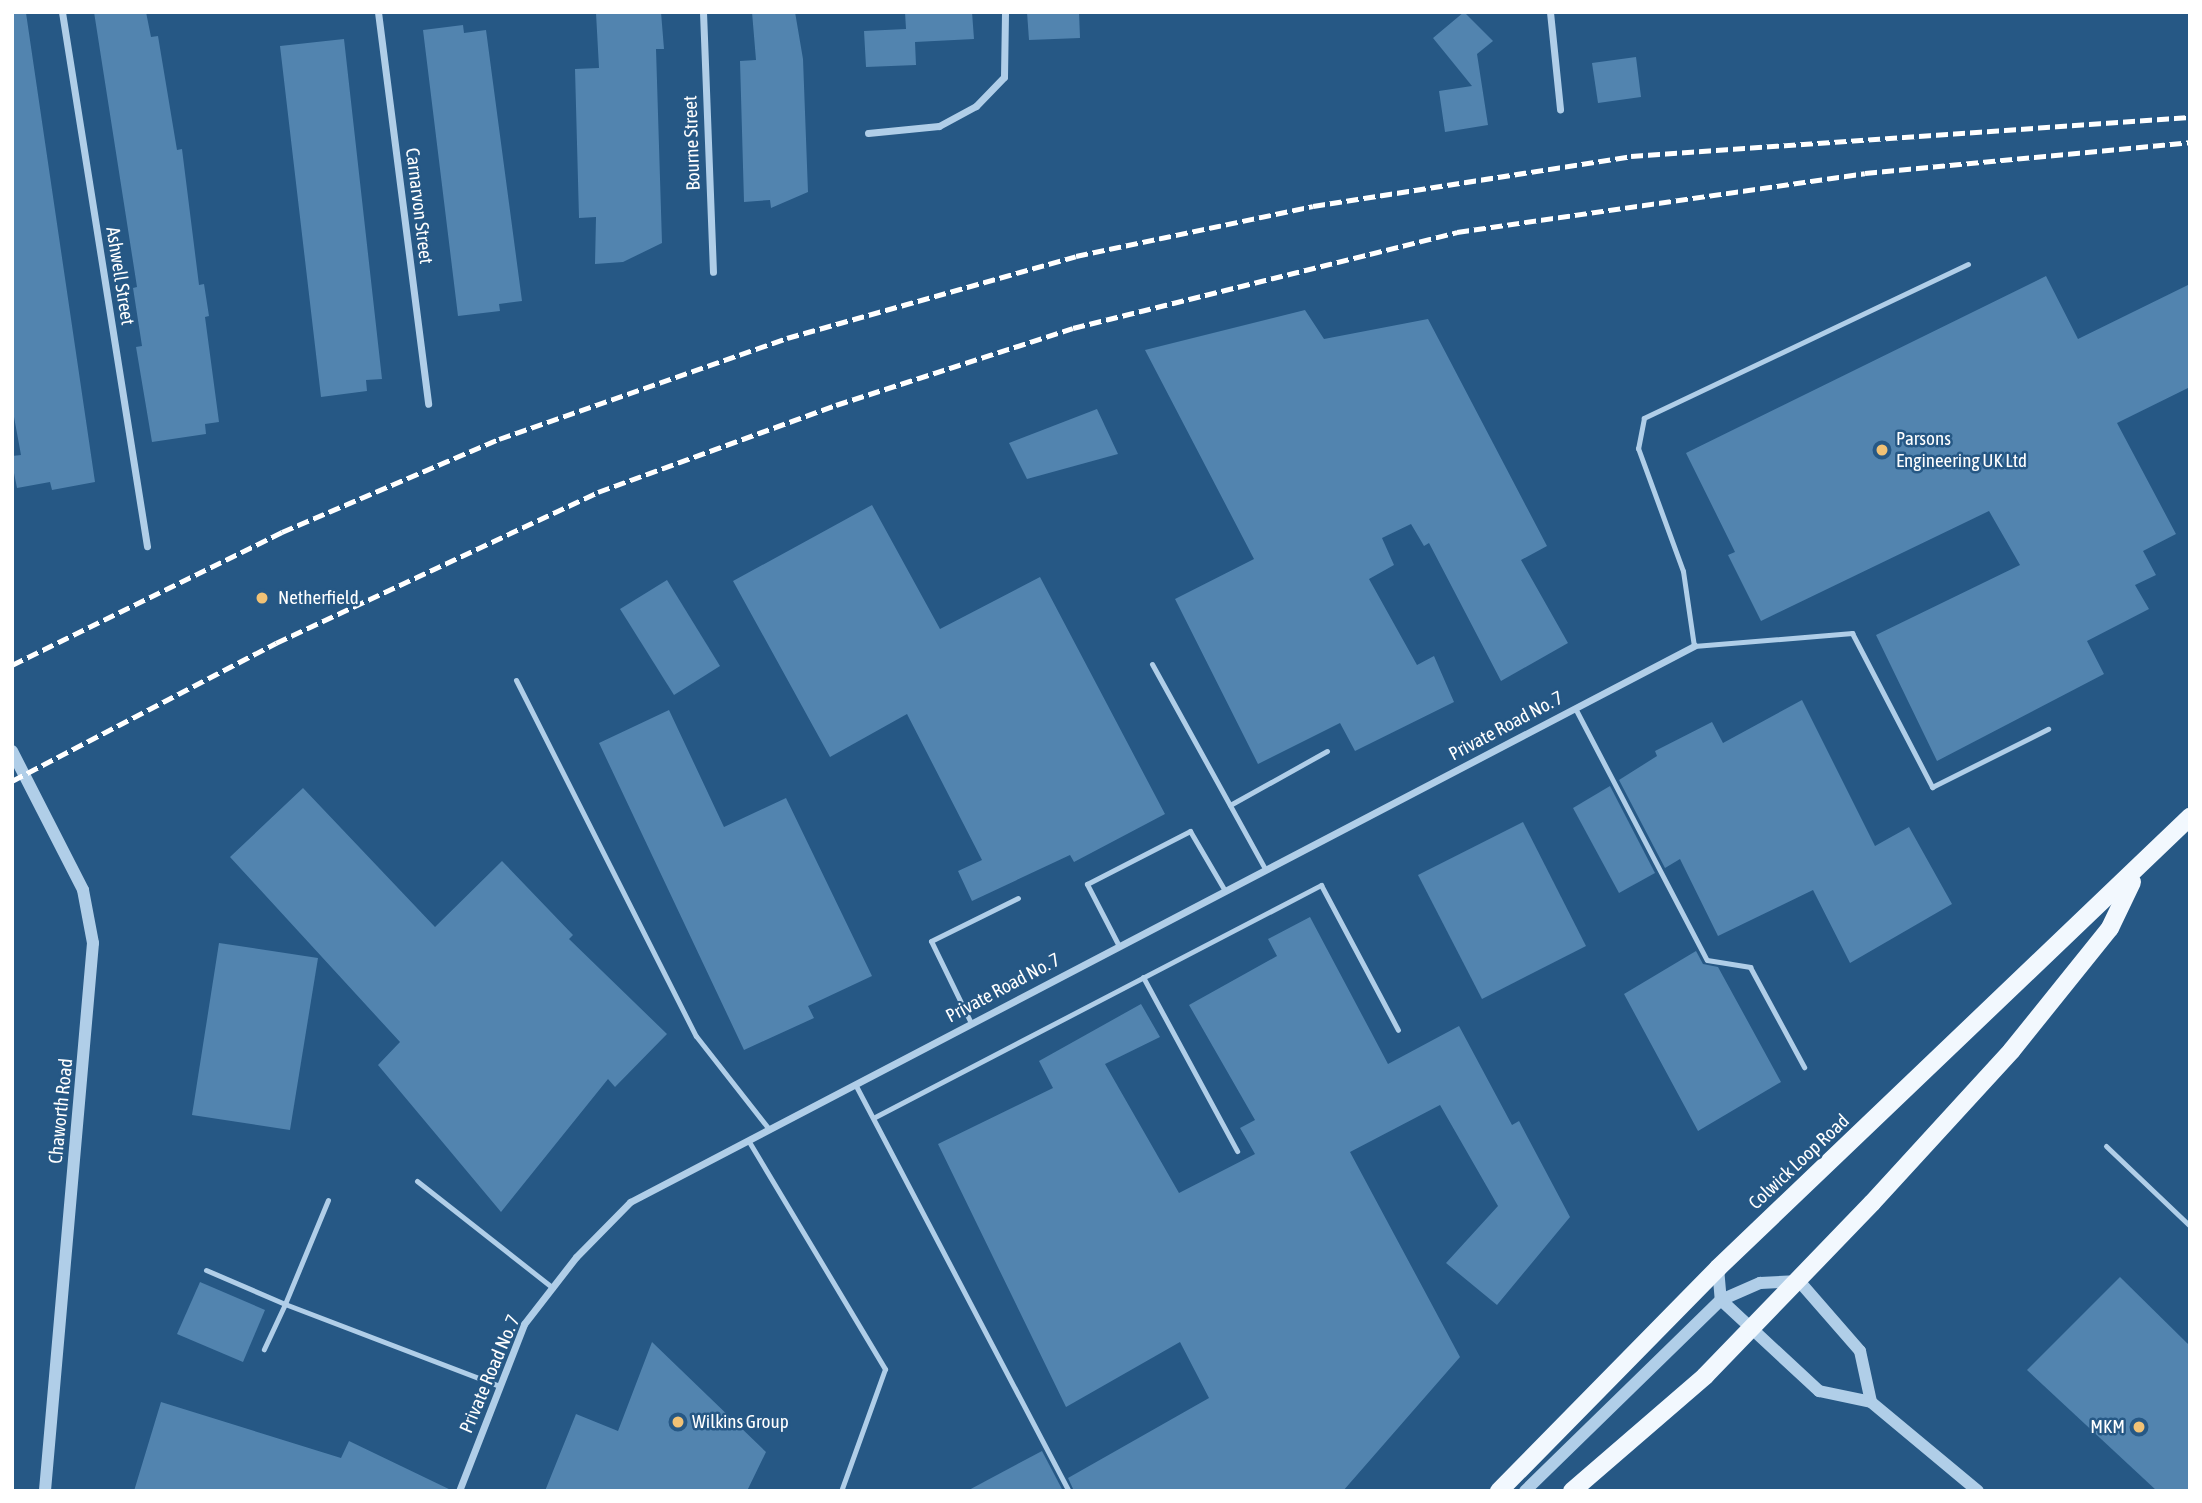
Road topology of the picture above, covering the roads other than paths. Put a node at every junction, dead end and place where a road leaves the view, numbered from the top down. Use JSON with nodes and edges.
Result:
{"nodes":[{"id":1,"x":62,"y":12,"type":"edge"},
{"id":2,"x":378,"y":12,"type":"edge"},
{"id":3,"x":702,"y":12,"type":"edge"},
{"id":4,"x":1005,"y":12,"type":"edge"},
{"id":5,"x":1549,"y":12,"type":"edge"},
{"id":6,"x":1560,"y":109,"type":"dead end"},
{"id":7,"x":868,"y":133,"type":"dead end"},
{"id":8,"x":1968,"y":264,"type":"dead end"},
{"id":9,"x":713,"y":272,"type":"dead end"},
{"id":10,"x":428,"y":404,"type":"dead end"},
{"id":11,"x":147,"y":545,"type":"dead end"},
{"id":12,"x":1694,"y":646,"type":"junction"},
{"id":13,"x":1153,"y":664,"type":"dead end"},
{"id":14,"x":516,"y":680,"type":"dead end"},
{"id":15,"x":1575,"y":708,"type":"junction"},
{"id":16,"x":2048,"y":729,"type":"dead end"},
{"id":17,"x":12,"y":751,"type":"edge"},
{"id":18,"x":1327,"y":751,"type":"dead end"},
{"id":19,"x":1230,"y":805,"type":"junction"},
{"id":20,"x":2190,"y":817,"type":"edge"},
{"id":21,"x":1265,"y":869,"type":"junction"},
{"id":22,"x":2136,"y":873,"type":"junction"},
{"id":23,"x":1225,"y":891,"type":"junction"},
{"id":24,"x":1018,"y":898,"type":"dead end"},
{"id":25,"x":1119,"y":946,"type":"junction"},
{"id":26,"x":1143,"y":977,"type":"junction"},
{"id":27,"x":971,"y":1023,"type":"junction"},
{"id":28,"x":1398,"y":1030,"type":"dead end"},
{"id":29,"x":1804,"y":1067,"type":"dead end"},
{"id":30,"x":855,"y":1084,"type":"junction"},
{"id":31,"x":875,"y":1117,"type":"junction"},
{"id":32,"x":769,"y":1129,"type":"junction"},
{"id":33,"x":748,"y":1140,"type":"junction"},
{"id":34,"x":2106,"y":1146,"type":"dead end"},
{"id":35,"x":1237,"y":1151,"type":"dead end"},
{"id":36,"x":417,"y":1181,"type":"dead end"},
{"id":37,"x":328,"y":1200,"type":"dead end"},
{"id":38,"x":2190,"y":1226,"type":"edge"},
{"id":39,"x":1718,"y":1268,"type":"junction"},
{"id":40,"x":206,"y":1270,"type":"dead end"},
{"id":41,"x":1800,"y":1281,"type":"junction"},
{"id":42,"x":553,"y":1287,"type":"junction"},
{"id":43,"x":1721,"y":1300,"type":"junction"},
{"id":44,"x":285,"y":1304,"type":"junction"},
{"id":45,"x":1752,"y":1331,"type":"junction"},
{"id":46,"x":264,"y":1349,"type":"dead end"},
{"id":47,"x":500,"y":1386,"type":"junction"},
{"id":48,"x":1871,"y":1402,"type":"junction"},
{"id":49,"x":45,"y":1491,"type":"edge"},
{"id":50,"x":459,"y":1491,"type":"edge"},
{"id":51,"x":841,"y":1491,"type":"edge"},
{"id":52,"x":1069,"y":1491,"type":"edge"},
{"id":53,"x":1499,"y":1491,"type":"edge"},
{"id":54,"x":1525,"y":1491,"type":"edge"},
{"id":55,"x":1572,"y":1491,"type":"edge"},
{"id":56,"x":1978,"y":1491,"type":"edge"}],
"edges":[{"from":1,"to":11,"type":"street","name":"Ashwell Street"},
{"from":2,"to":10,"type":"street","name":"Carnarvon Street"},
{"from":3,"to":9,"type":"street","name":"Bourne Street"},
{"from":4,"to":7,"type":"street"},
{"from":5,"to":6,"type":"street"},
{"from":8,"to":12,"type":"lane"},
{"from":12,"to":15,"type":"street","name":"Private Road No. 7"},
{"from":12,"to":16,"type":"lane"},
{"from":13,"to":19,"type":"lane"},
{"from":14,"to":32,"type":"lane"},
{"from":15,"to":21,"type":"street","name":"Private Road No. 7"},
{"from":15,"to":29,"type":"lane"},
{"from":17,"to":49,"type":"street","name":"Chaworth Road"},
{"from":18,"to":19,"type":"lane"},
{"from":19,"to":21,"type":"lane"},
{"from":20,"to":22,"type":"main road","name":"Colwick Loop Road"},
{"from":21,"to":23,"type":"street","name":"Private Road No. 7"},
{"from":22,"to":39,"type":"main road","name":"Colwick Loop Road"},
{"from":22,"to":41,"type":"main road","name":"Colwick Loop Road"},
{"from":23,"to":25,"type":"street","name":"Private Road No. 7"},
{"from":23,"to":25,"type":"lane"},
{"from":24,"to":27,"type":"lane"},
{"from":25,"to":27,"type":"street","name":"Private Road No. 7"},
{"from":26,"to":28,"type":"lane"},
{"from":26,"to":31,"type":"lane"},
{"from":26,"to":35,"type":"lane"},
{"from":27,"to":30,"type":"street","name":"Private Road No. 7"},
{"from":30,"to":31,"type":"lane"},
{"from":30,"to":32,"type":"street","name":"Private Road No. 7"},
{"from":31,"to":52,"type":"lane"},
{"from":32,"to":33,"type":"street","name":"Private Road No. 7"},
{"from":33,"to":42,"type":"street","name":"Private Road No. 7"},
{"from":33,"to":51,"type":"lane"},
{"from":34,"to":38,"type":"lane"},
{"from":36,"to":42,"type":"lane"},
{"from":37,"to":44,"type":"lane"},
{"from":39,"to":43,"type":"street"},
{"from":39,"to":53,"type":"main road","name":"Colwick Loop Road"},
{"from":40,"to":44,"type":"lane"},
{"from":41,"to":43,"type":"street"},
{"from":41,"to":45,"type":"main road","name":"Colwick Loop Road"},
{"from":41,"to":48,"type":"street"},
{"from":42,"to":47,"type":"street","name":"Private Road No. 7"},
{"from":43,"to":45,"type":"street"},
{"from":43,"to":54,"type":"street"},
{"from":44,"to":46,"type":"lane"},
{"from":44,"to":47,"type":"lane"},
{"from":45,"to":48,"type":"street"},
{"from":45,"to":55,"type":"main road","name":"Colwick Loop Road"},
{"from":47,"to":50,"type":"street","name":"Private Road No. 7"},
{"from":48,"to":56,"type":"street"}]}
